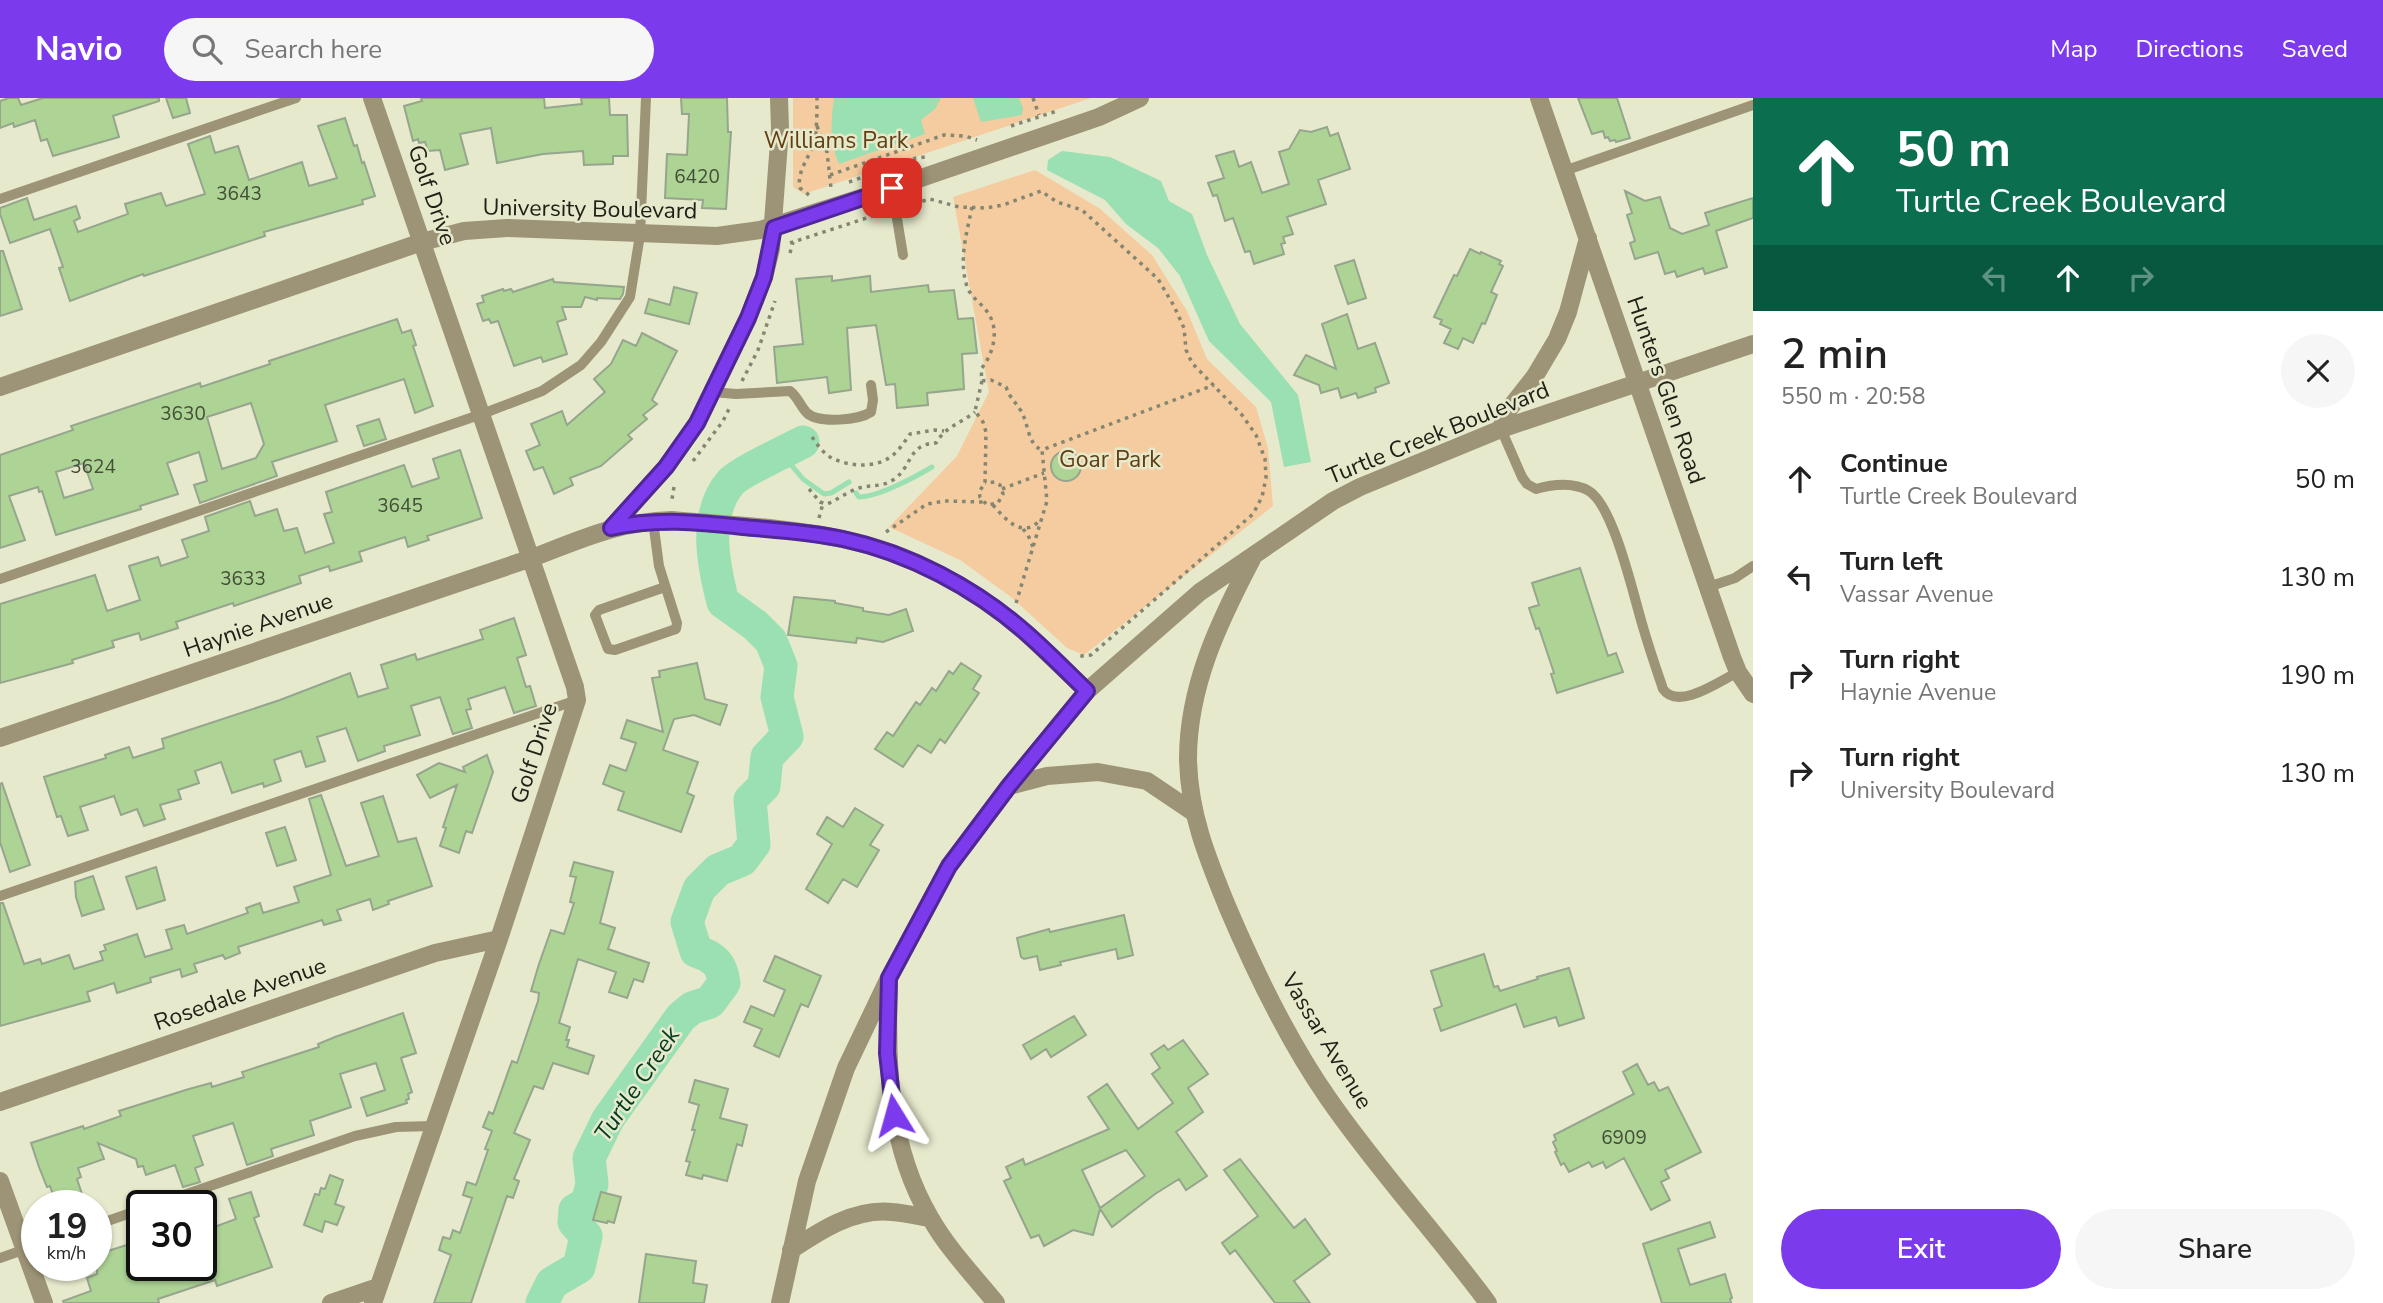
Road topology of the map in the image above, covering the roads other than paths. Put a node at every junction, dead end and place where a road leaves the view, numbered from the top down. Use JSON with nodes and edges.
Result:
{"nodes":[{"id":1,"x":296,"y":98,"type":"edge"},
{"id":2,"x":372,"y":98,"type":"edge"},
{"id":3,"x":646,"y":98,"type":"edge"},
{"id":4,"x":779,"y":98,"type":"edge"},
{"id":5,"x":1140,"y":98,"type":"edge"},
{"id":6,"x":1539,"y":98,"type":"edge"},
{"id":7,"x":1753,"y":105,"type":"edge"},
{"id":8,"x":1564,"y":171,"type":"junction"},
{"id":9,"x":892,"y":188,"type":"junction"},
{"id":10,"x":0,"y":200,"type":"edge"},
{"id":11,"x":774,"y":228,"type":"junction"},
{"id":12,"x":640,"y":235,"type":"junction"},
{"id":13,"x":1588,"y":238,"type":"junction"},
{"id":14,"x":422,"y":242,"type":"junction"},
{"id":15,"x":903,"y":256,"type":"dead end"},
{"id":16,"x":1753,"y":344,"type":"edge"},
{"id":17,"x":1638,"y":384,"type":"junction"},
{"id":18,"x":871,"y":385,"type":"dead end"},
{"id":19,"x":0,"y":387,"type":"edge"},
{"id":20,"x":713,"y":392,"type":"junction"},
{"id":21,"x":482,"y":414,"type":"junction"},
{"id":22,"x":1501,"y":429,"type":"junction"},
{"id":23,"x":653,"y":521,"type":"junction"},
{"id":24,"x":611,"y":528,"type":"junction"},
{"id":25,"x":1254,"y":556,"type":"junction"},
{"id":26,"x":532,"y":558,"type":"junction"},
{"id":27,"x":1753,"y":566,"type":"edge"},
{"id":28,"x":0,"y":579,"type":"edge"},
{"id":29,"x":666,"y":587,"type":"junction"},
{"id":30,"x":1708,"y":587,"type":"junction"},
{"id":31,"x":1738,"y":672,"type":"junction"},
{"id":32,"x":1087,"y":691,"type":"junction"},
{"id":33,"x":1753,"y":694,"type":"edge"},
{"id":34,"x":577,"y":700,"type":"junction"},
{"id":35,"x":0,"y":738,"type":"edge"},
{"id":36,"x":1009,"y":786,"type":"junction"},
{"id":37,"x":1192,"y":812,"type":"junction"},
{"id":38,"x":0,"y":896,"type":"edge"},
{"id":39,"x":499,"y":939,"type":"junction"},
{"id":40,"x":889,"y":978,"type":"junction"},
{"id":41,"x":0,"y":1102,"type":"edge"},
{"id":42,"x":433,"y":1126,"type":"junction"},
{"id":43,"x":0,"y":1181,"type":"edge"},
{"id":44,"x":198,"y":1190,"type":"edge"},
{"id":45,"x":930,"y":1218,"type":"junction"},
{"id":46,"x":21,"y":1226,"type":"edge"},
{"id":47,"x":791,"y":1250,"type":"junction"},
{"id":48,"x":21,"y":1251,"type":"edge"},
{"id":49,"x":0,"y":1258,"type":"edge"},
{"id":50,"x":39,"y":1281,"type":"edge"},
{"id":51,"x":376,"y":1295,"type":"edge"},
{"id":52,"x":44,"y":1303,"type":"edge"},
{"id":53,"x":331,"y":1303,"type":"edge"},
{"id":54,"x":780,"y":1303,"type":"edge"},
{"id":55,"x":996,"y":1303,"type":"edge"},
{"id":56,"x":1488,"y":1303,"type":"edge"}],
"edges":[{"from":1,"to":10,"type":"lane"},
{"from":2,"to":14,"type":"street","name":"Golf Drive"},
{"from":3,"to":12,"type":"lane"},
{"from":4,"to":11,"type":"street"},
{"from":5,"to":9,"type":"street","name":"University Boulevard"},
{"from":6,"to":8,"type":"street","name":"Hunters Glen Road"},
{"from":7,"to":8,"type":"lane"},
{"from":8,"to":13,"type":"street","name":"Hunters Glen Road"},
{"from":9,"to":11,"type":"street","name":"University Boulevard"},
{"from":9,"to":15,"type":"lane"},
{"from":11,"to":12,"type":"street","name":"University Boulevard"},
{"from":11,"to":20,"type":"street"},
{"from":12,"to":14,"type":"street","name":"University Boulevard"},
{"from":12,"to":21,"type":"lane"},
{"from":13,"to":17,"type":"street","name":"Hunters Glen Road"},
{"from":13,"to":22,"type":"street"},
{"from":14,"to":19,"type":"street","name":"University Boulevard"},
{"from":14,"to":21,"type":"street","name":"Golf Drive"},
{"from":16,"to":17,"type":"street","name":"Turtle Creek Boulevard"},
{"from":17,"to":22,"type":"street","name":"Turtle Creek Boulevard"},
{"from":17,"to":30,"type":"street","name":"Hunters Glen Road"},
{"from":18,"to":20,"type":"lane"},
{"from":20,"to":24,"type":"street"},
{"from":21,"to":26,"type":"street","name":"Golf Drive"},
{"from":21,"to":28,"type":"lane"},
{"from":22,"to":25,"type":"street","name":"Turtle Creek Boulevard"},
{"from":22,"to":31,"type":"lane"},
{"from":23,"to":24,"type":"street"},
{"from":23,"to":29,"type":"lane"},
{"from":23,"to":32,"type":"street"},
{"from":24,"to":26,"type":"street"},
{"from":25,"to":32,"type":"street","name":"Turtle Creek Boulevard"},
{"from":25,"to":37,"type":"street","name":"Vassar Avenue"},
{"from":26,"to":34,"type":"street","name":"Golf Drive"},
{"from":26,"to":35,"type":"street","name":"Haynie Avenue"},
{"from":27,"to":30,"type":"lane"},
{"from":29,"to":29,"type":"lane"},
{"from":30,"to":31,"type":"street","name":"Hunters Glen Road"},
{"from":31,"to":33,"type":"street","name":"Hunters Glen Road"},
{"from":32,"to":36,"type":"street","name":"Turtle Creek Boulevard"},
{"from":34,"to":38,"type":"lane"},
{"from":34,"to":39,"type":"street","name":"Golf Drive"},
{"from":36,"to":37,"type":"street"},
{"from":36,"to":40,"type":"street","name":"Turtle Creek Boulevard"},
{"from":37,"to":56,"type":"street","name":"Vassar Avenue"},
{"from":39,"to":41,"type":"street","name":"Rosedale Avenue"},
{"from":39,"to":42,"type":"street","name":"Golf Drive"},
{"from":40,"to":45,"type":"street"},
{"from":40,"to":47,"type":"street","name":"Turtle Creek Boulevard"},
{"from":42,"to":44,"type":"lane"},
{"from":42,"to":51,"type":"street","name":"Golf Drive"},
{"from":43,"to":46,"type":"street"},
{"from":45,"to":47,"type":"street"},
{"from":45,"to":55,"type":"street"},
{"from":47,"to":54,"type":"street","name":"Turtle Creek Boulevard"},
{"from":48,"to":49,"type":"lane"},
{"from":50,"to":52,"type":"street"},
{"from":51,"to":53,"type":"street"}]}
